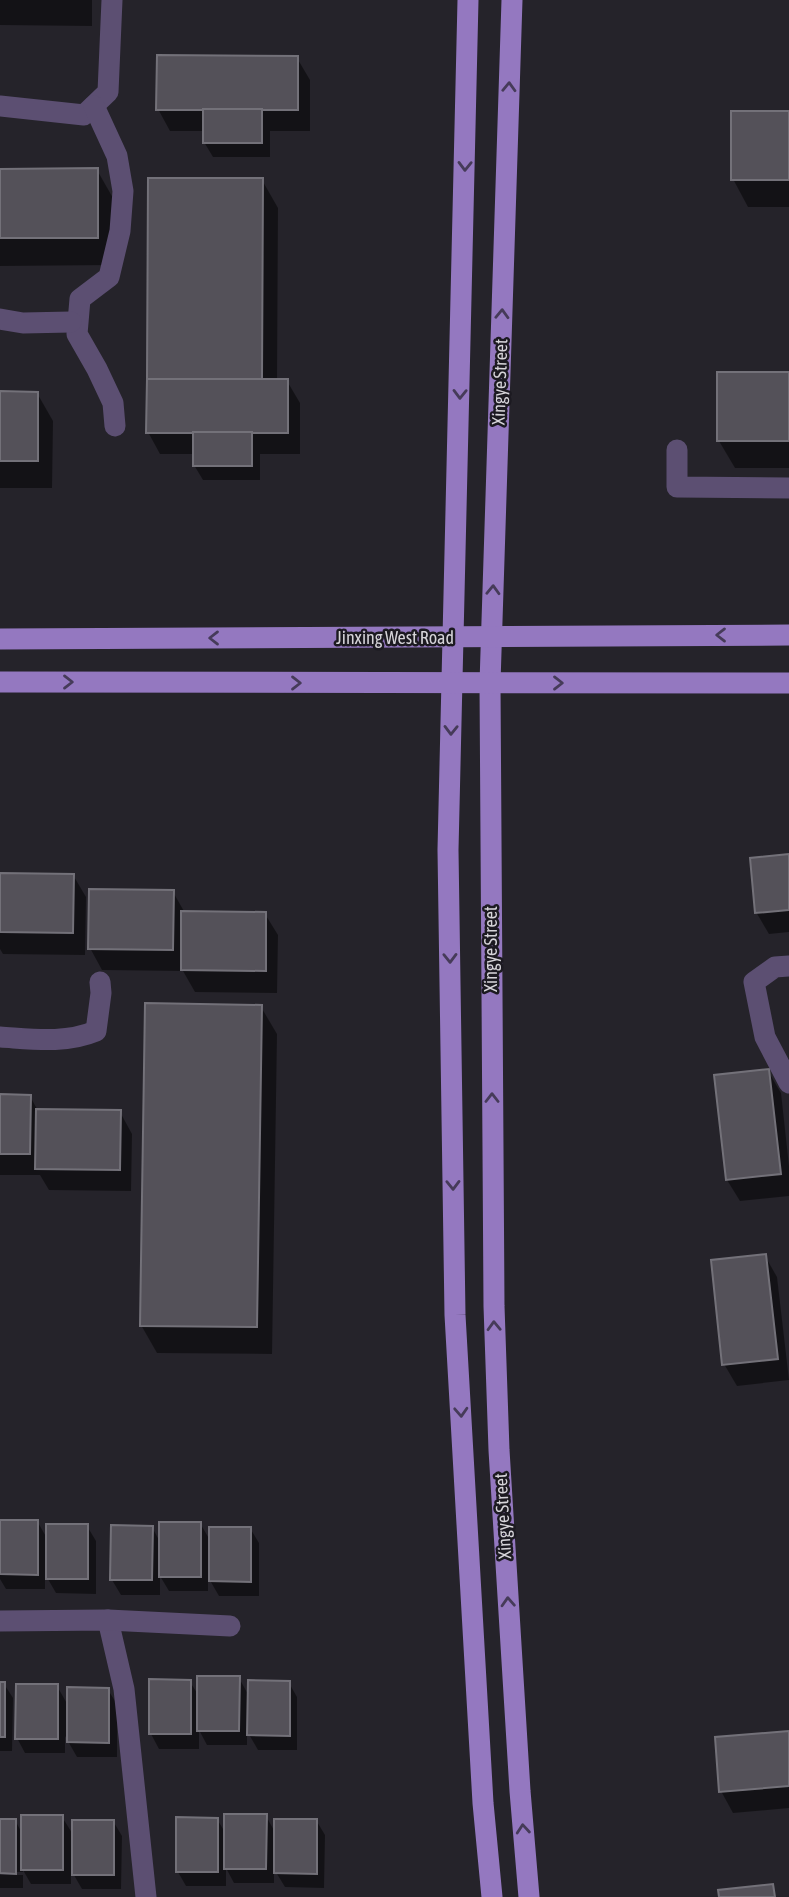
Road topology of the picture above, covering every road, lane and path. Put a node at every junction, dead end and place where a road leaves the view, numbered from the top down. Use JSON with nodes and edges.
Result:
{"nodes":[{"id":1,"x":112,"y":0,"type":"edge"},
{"id":2,"x":468,"y":0,"type":"edge"},
{"id":3,"x":512,"y":0,"type":"edge"},
{"id":4,"x":0,"y":106,"type":"edge"},
{"id":5,"x":94,"y":106,"type":"junction"},
{"id":6,"x":0,"y":319,"type":"edge"},
{"id":7,"x":71,"y":321,"type":"dead end"},
{"id":8,"x":115,"y":426,"type":"dead end"},
{"id":9,"x":677,"y":450,"type":"dead end"},
{"id":10,"x":789,"y":488,"type":"edge"},
{"id":11,"x":789,"y":635,"type":"edge"},
{"id":12,"x":492,"y":636,"type":"junction"},
{"id":13,"x":454,"y":637,"type":"junction"},
{"id":14,"x":0,"y":639,"type":"edge"},
{"id":15,"x":0,"y":682,"type":"edge"},
{"id":16,"x":452,"y":683,"type":"junction"},
{"id":17,"x":490,"y":683,"type":"junction"},
{"id":18,"x":789,"y":683,"type":"edge"},
{"id":19,"x":789,"y":966,"type":"edge"},
{"id":20,"x":100,"y":982,"type":"dead end"},
{"id":21,"x":0,"y":1037,"type":"edge"},
{"id":22,"x":789,"y":1083,"type":"edge"},
{"id":23,"x":0,"y":1620,"type":"edge"},
{"id":24,"x":108,"y":1620,"type":"junction"},
{"id":25,"x":230,"y":1626,"type":"dead end"},
{"id":26,"x":146,"y":1897,"type":"edge"},
{"id":27,"x":492,"y":1897,"type":"edge"},
{"id":28,"x":530,"y":1897,"type":"edge"}],
"edges":[{"from":1,"to":5,"type":"lane"},
{"from":2,"to":13,"type":"main road","name":"Xingye Street","one_way":true},
{"from":12,"to":3,"type":"main road","name":"Xingye Street","one_way":true},
{"from":4,"to":5,"type":"lane"},
{"from":5,"to":8,"type":"lane"},
{"from":6,"to":7,"type":"lane"},
{"from":9,"to":10,"type":"lane"},
{"from":11,"to":12,"type":"main road","name":"Jinxing West Road","one_way":true},
{"from":12,"to":13,"type":"main road","name":"Jinxing West Road"},
{"from":12,"to":17,"type":"main road","name":"Xingye Street"},
{"from":13,"to":14,"type":"main road","name":"Jinxing West Road","one_way":true},
{"from":13,"to":16,"type":"main road","name":"Xingye Street"},
{"from":15,"to":16,"type":"main road","one_way":true},
{"from":16,"to":17,"type":"main road"},
{"from":16,"to":27,"type":"main road","name":"Xingye Street","one_way":true},
{"from":17,"to":18,"type":"main road","one_way":true},
{"from":28,"to":17,"type":"main road","name":"Xingye Street","one_way":true},
{"from":19,"to":22,"type":"lane"},
{"from":20,"to":21,"type":"lane"},
{"from":23,"to":24,"type":"lane"},
{"from":24,"to":25,"type":"lane"},
{"from":24,"to":26,"type":"lane"}]}
